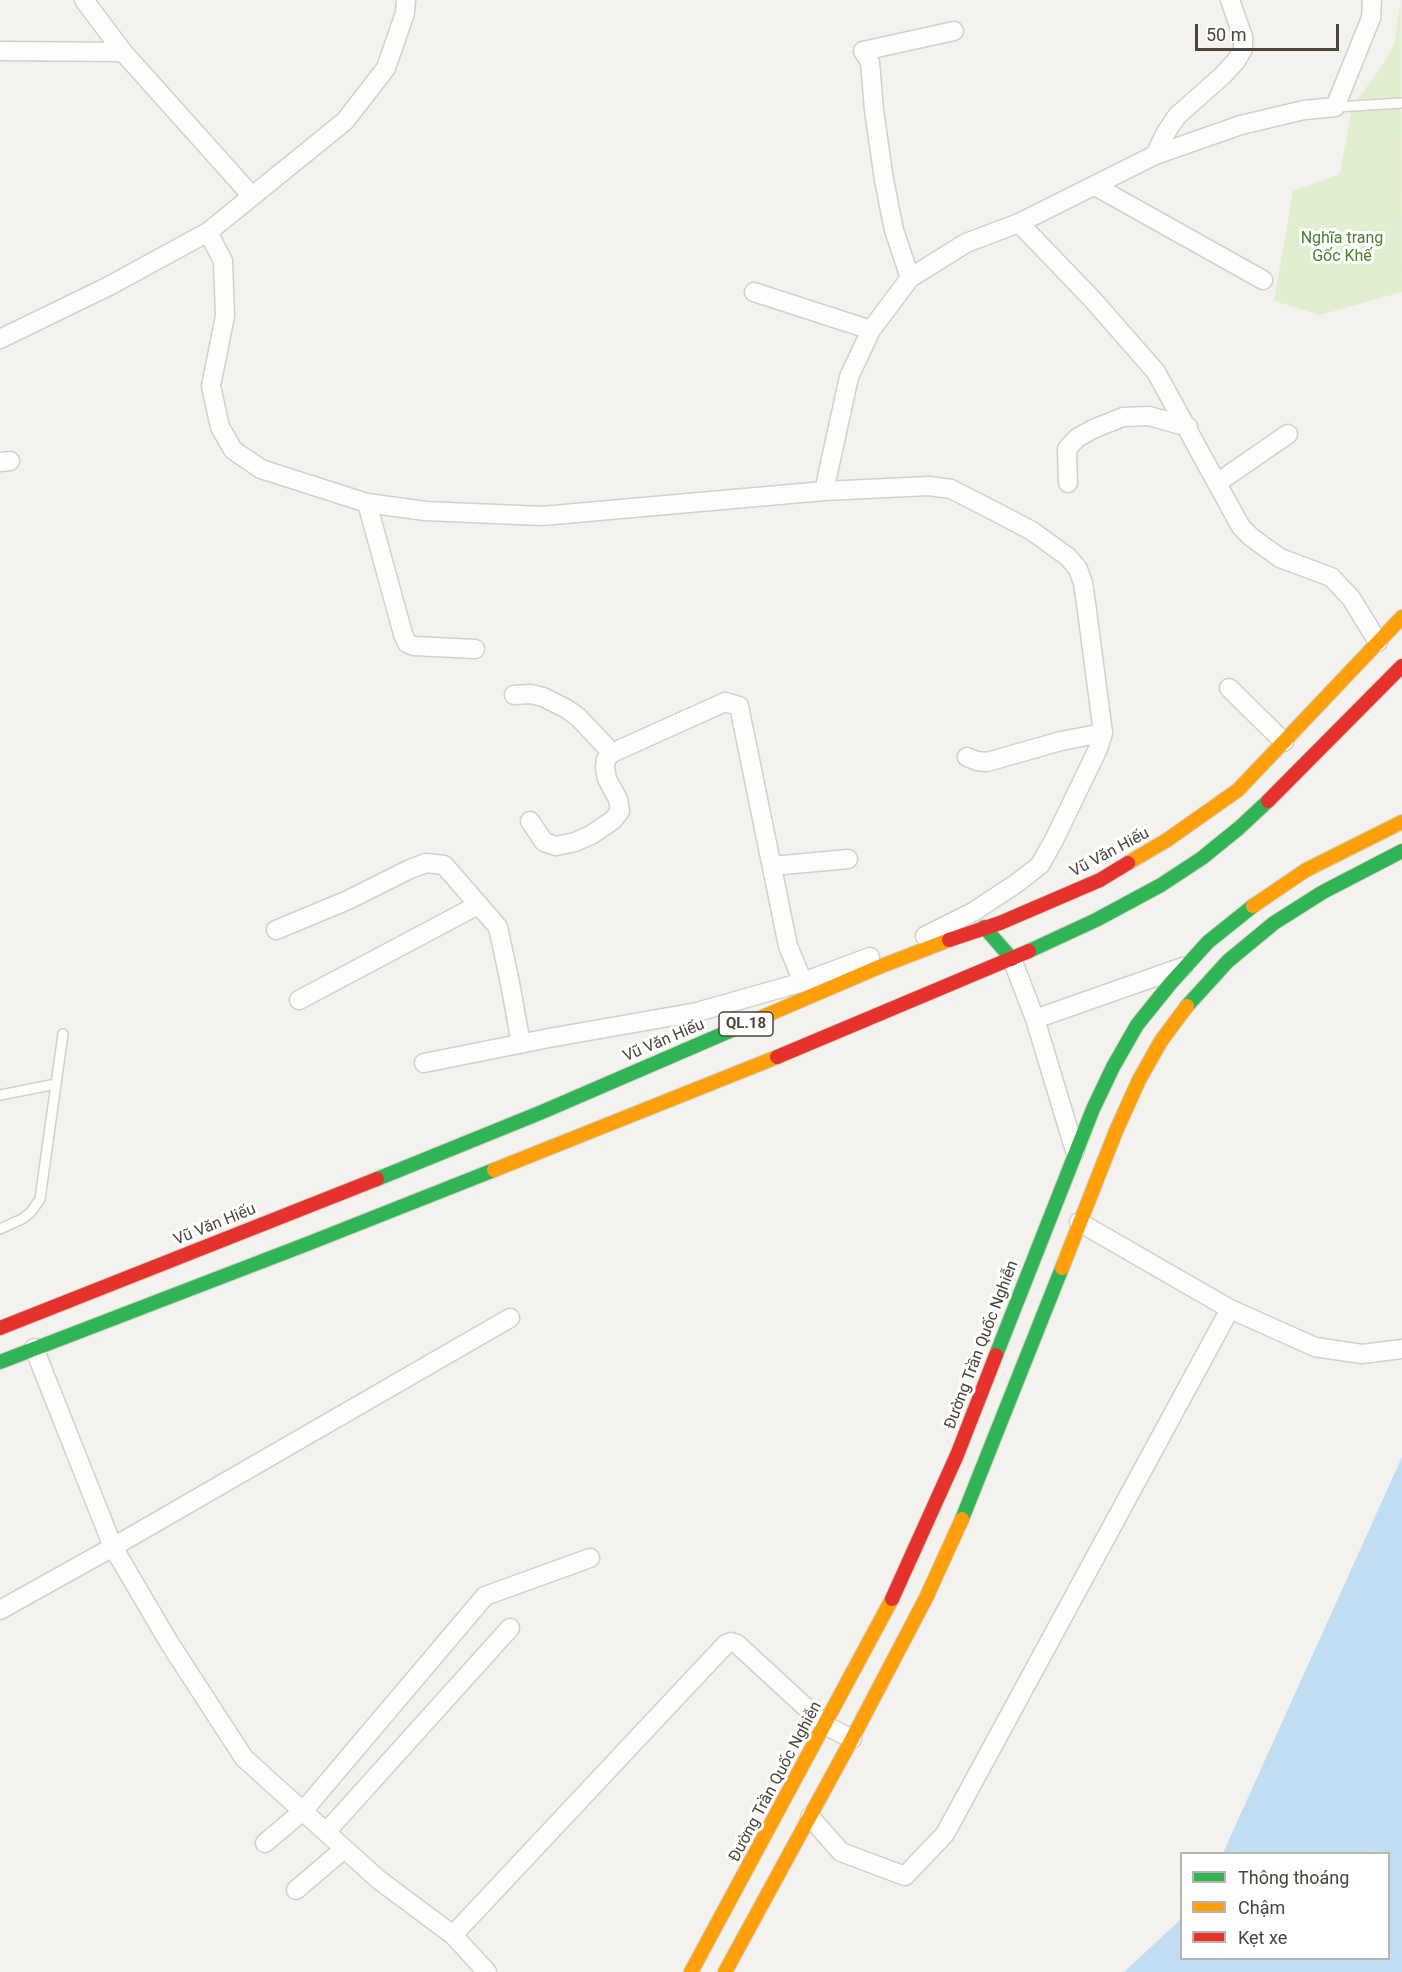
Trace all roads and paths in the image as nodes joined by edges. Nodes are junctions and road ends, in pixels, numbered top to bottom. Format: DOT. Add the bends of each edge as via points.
graph roads {
  1 [pos="84,0"];
  2 [pos="406,0"];
  3 [pos="1230,0"];
  4 [pos="1372,0"];
  5 [pos="954,31"];
  6 [pos="0,51"];
  7 [pos="123,52"];
  8 [pos="1402,103"];
  9 [pos="1335,107"];
  10 [pos="1155,155"];
  11 [pos="1095,186"];
  12 [pos="252,195"];
  13 [pos="1019,223"];
  14 [pos="207,231"];
  15 [pos="910,278"];
  16 [pos="1263,280"];
  17 [pos="754,292"];
  18 [pos="871,330"];
  19 [pos="0,339"];
  20 [pos="1188,427"];
  21 [pos="1288,434"];
  22 [pos="1068,483"];
  23 [pos="1217,483"];
  24 [pos="824,491"];
  25 [pos="368,503"];
  26 [pos="1402,617"];
  27 [pos="1378,642"];
  28 [pos="475,649"];
  29 [pos="1402,666"];
  30 [pos="1229,688"];
  31 [pos="514,695"];
  32 [pos="1103,733"];
  33 [pos="1284,742"];
  34 [pos="612,753"];
  35 [pos="967,757"];
  36 [pos="530,821"];
  37 [pos="1402,822"];
  38 [pos="1402,851"];
  39 [pos="848,859"];
  40 [pos="772,866"];
  41 [pos="478,905"];
  42 [pos="984,927"];
  43 [pos="276,930"];
  44 [pos="1012,959"];
  45 [pos="877,961"];
  46 [pos="1186,965"];
  47 [pos="803,982"];
  48 [pos="299,1000"];
  49 [pos="1035,1019"];
  50 [pos="63,1034"];
  51 [pos="521,1044"];
  52 [pos="424,1063"];
  53 [pos="56,1084"];
  54 [pos="0,1095"];
  55 [pos="1075,1151"];
  56 [pos="1079,1222"];
  57 [pos="0,1229"];
  58 [pos="1230,1309"];
  59 [pos="510,1318"];
  60 [pos="0,1328"];
  61 [pos="34,1348"];
  62 [pos="1402,1349"];
  63 [pos="0,1362"];
  64 [pos="113,1547"];
  65 [pos="590,1558"];
  66 [pos="0,1610"];
  67 [pos="510,1628"];
  68 [pos="825,1725"];
  69 [pos="852,1739"];
  70 [pos="304,1810"];
  71 [pos="807,1822"];
  72 [pos="327,1831"];
  73 [pos="265,1843"];
  74 [pos="344,1849"];
  75 [pos="296,1890"];
  76 [pos="453,1935"];
  77 [pos="487,1972"];
  78 [pos="691,1972"];
  79 [pos="725,1972"];
  1 -- 7 [label="street"];
  2 -- 12 [label="street" via="386,68 345,121"];
  3 -- 10 [label="street" via="1243,37 1243,49 1222,76 1178,116"];
  4 -- 9 [label="street" via="1371,18"];
  5 -- 15 [label="street" via="863,51 870,62 882,168 894,230"];
  6 -- 7 [label="street"];
  7 -- 12 [label="street"];
  8 -- 9 [label="lane"];
  9 -- 10 [label="street" via="1240,125"];
  10 -- 11 [label="street"];
  11 -- 13 [label="street"];
  11 -- 16 [label="street"];
  12 -- 14 [label="street"];
  13 -- 15 [label="street" via="966,243"];
  13 -- 20 [label="street" via="1156,372"];
  14 -- 19 [label="street" via="109,286"];
  14 -- 25 [label="street" via="223,261 225,316 211,386 220,427 233,450 261,469"];
  15 -- 18 [label="street"];
  17 -- 18 [label="street"];
  18 -- 24 [label="street" via="849,377"];
  20 -- 22 [label="street" via="1149,416 1123,417 1094,429 1067,449"];
  20 -- 23 [label="street"];
  21 -- 23 [label="street"];
  23 -- 27 [label="street" via="1234,517 1251,537 1280,558 1331,577 1351,597"];
  24 -- 25 [label="street" via="542,516 425,511"];
  24 -- 32 [label="street" via="908,486 951,489 1032,531 1068,557 1078,568 1083,583"];
  25 -- 28 [label="street" via="407,643"];
  26 -- 27 [label="main road, Vũ Văn Hiếu / QL.18"];
  27 -- 33 [label="main road, Vũ Văn Hiếu / QL.18"];
  29 -- 44 [label="main road, QL.18" via="1282,788 1202,858 1124,905"];
  30 -- 33 [label="street"];
  31 -- 34 [label="street" via="543,697 567,709"];
  32 -- 35 [label="street" via="987,762"];
  32 -- 45 [label="street" via="1094,759 1040,864 973,912"];
  33 -- 42 [label="main road, Vũ Văn Hiếu / QL.18" via="1238,790 1167,840 1100,880"];
  34 -- 36 [label="street" via="605,768 620,811 613,820 591,835 556,846 544,842"];
  34 -- 40 [label="street" via="725,702 739,706"];
  37 -- 46 [label="main road, Đường Trần Quốc Nghiễn" via="1306,870 1258,902"];
  38 -- 56 [label="main road" via="1274,923 1228,961 1191,1001 1161,1041 1139,1080"];
  39 -- 40 [label="street"];
  40 -- 47 [label="street" via="789,946"];
  41 -- 43 [label="street" via="444,865 426,863"];
  41 -- 48 [label="street"];
  41 -- 51 [label="street" via="498,927"];
  42 -- 44 [label="main road"];
  42 -- 45 [label="main road, Vũ Văn Hiếu / QL.18"];
  44 -- 49 [label="street"];
  44 -- 61 [label="main road, QL.18" via="796,1050"];
  45 -- 47 [label="street"];
  45 -- 60 [label="main road, Vũ Văn Hiếu / QL.18" via="522,1120"];
  46 -- 49 [label="street"];
  46 -- 55 [label="main road, Đường Trần Quốc Nghiễn" via="1137,1025"];
  47 -- 51 [label="street" via="697,1012"];
  49 -- 55 [label="street"];
  50 -- 53 [label="lane"];
  51 -- 52 [label="street"];
  53 -- 54 [label="lane"];
  53 -- 57 [label="lane" via="40,1199 22,1219"];
  55 -- 68 [label="main road, Đường Trần Quốc Nghiễn" via="934,1510 900,1585"];
  56 -- 58 [label="street"];
  56 -- 69 [label="main road" via="961,1521 926,1598"];
  58 -- 62 [label="street" via="1315,1347 1362,1354"];
  58 -- 71 [label="street" via="945,1834 905,1876 841,1852"];
  59 -- 64 [label="street"];
  61 -- 63 [label="main road, QL.18"];
  61 -- 64 [label="street"];
  64 -- 66 [label="street"];
  64 -- 70 [label="street" via="244,1758"];
  65 -- 70 [label="street" via="485,1596"];
  67 -- 72 [label="street"];
  68 -- 69 [label="street"];
  68 -- 76 [label="street" via="736,1644 726,1644"];
  68 -- 78 [label="main road, Đường Trần Quốc Nghiễn"];
  69 -- 71 [label="main road"];
  70 -- 72 [label="street"];
  70 -- 73 [label="street"];
  71 -- 79 [label="main road"];
  72 -- 74 [label="street"];
  74 -- 75 [label="street"];
  74 -- 76 [label="street"];
  76 -- 77 [label="street"];
}
